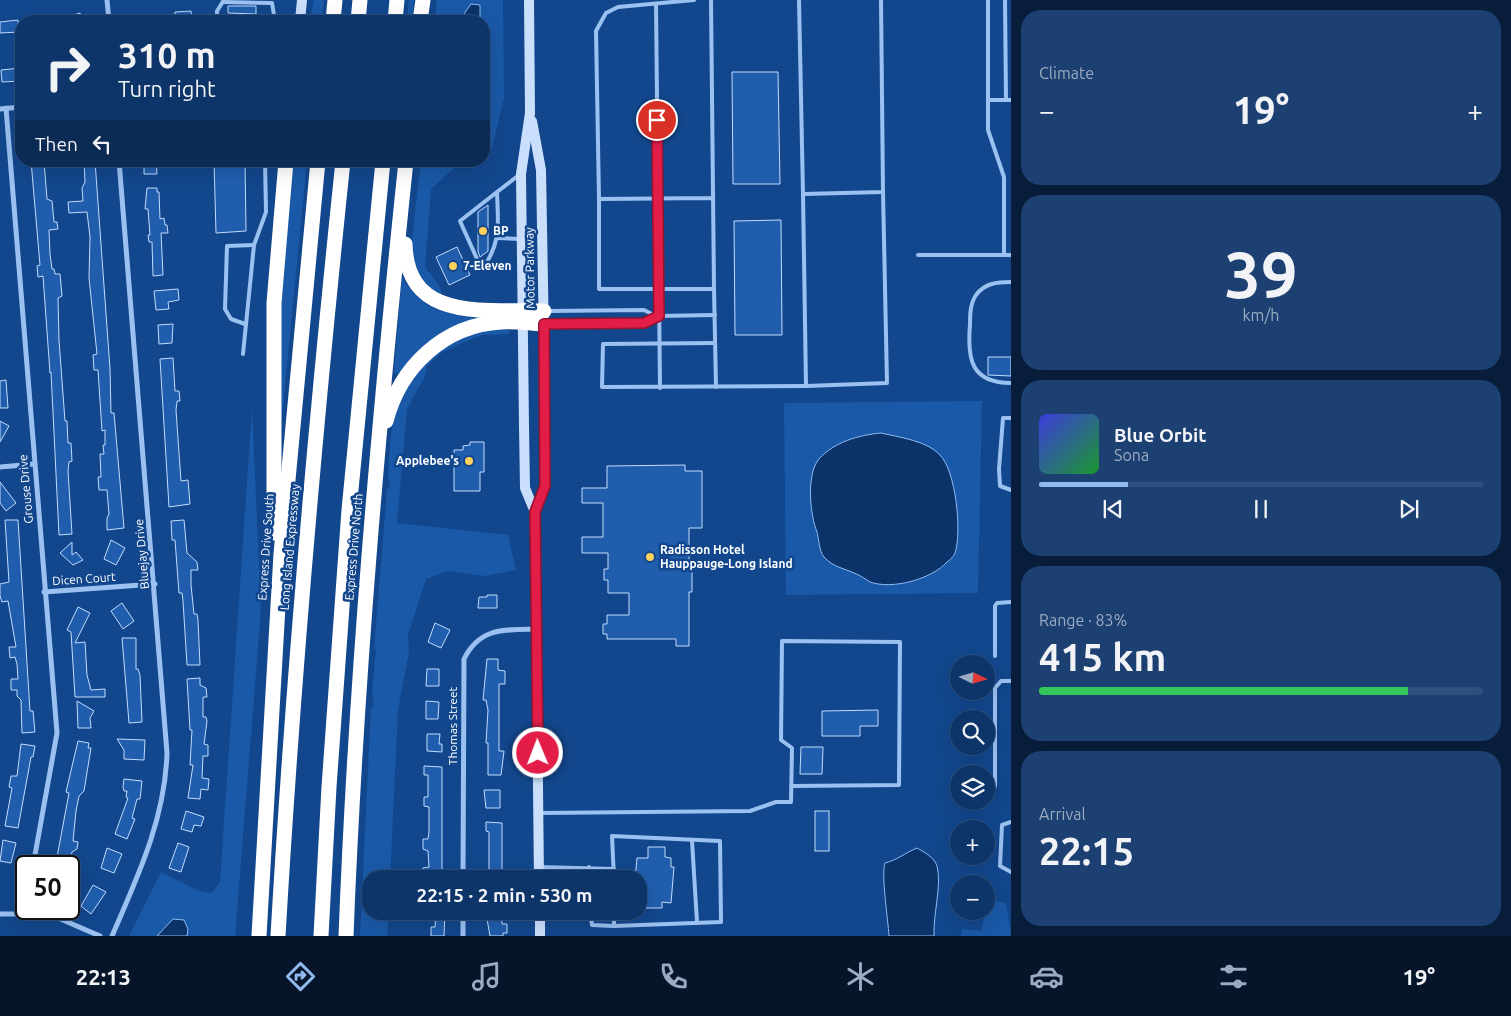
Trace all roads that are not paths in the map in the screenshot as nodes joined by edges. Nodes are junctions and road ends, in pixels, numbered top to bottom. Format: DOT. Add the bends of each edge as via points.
graph roads {
  1 [pos="107,0"];
  2 [pos="302,0"];
  3 [pos="335,0"];
  4 [pos="397,0"];
  5 [pos="423,0"];
  6 [pos="528,0"];
  7 [pos="694,0"];
  8 [pos="711,0"];
  9 [pos="799,0"];
  10 [pos="881,0"];
  11 [pos="988,0"];
  12 [pos="1005,0"];
  13 [pos="224,1"];
  14 [pos="360,1"];
  15 [pos="656,4"];
  16 [pos="108,15"];
  17 [pos="217,15"];
  18 [pos="274,15"];
  19 [pos="301,15"];
  20 [pos="334,15"];
  21 [pos="359,15"];
  22 [pos="396,15"];
  23 [pos="421,15"];
  24 [pos="988,100"];
  25 [pos="1008,100"];
  26 [pos="3,109"];
  27 [pos="530,113"];
  28 [pos="120,167"];
  29 [pos="264,167"];
  30 [pos="285,167"];
  31 [pos="317,167"];
  32 [pos="342,167"];
  33 [pos="382,167"];
  34 [pos="406,167"];
  35 [pos="521,174"];
  36 [pos="404,185"];
  37 [pos="497,192"];
  38 [pos="883,192"];
  39 [pos="803,194"];
  40 [pos="658,198"];
  41 [pos="713,198"];
  42 [pos="599,200"];
  43 [pos="498,238"];
  44 [pos="523,239"];
  45 [pos="254,245"];
  46 [pos="918,255"];
  47 [pos="1004,255"];
  48 [pos="1011,255"];
  49 [pos="1011,282"];
  50 [pos="659,288"];
  51 [pos="714,289"];
  52 [pos="715,315"];
  53 [pos="524,316"];
  54 [pos="658,316"];
  55 [pos="544,317"];
  56 [pos="245,324"];
  57 [pos="715,343"];
  58 [pos="660,344"];
  59 [pos="243,354"];
  60 [pos="1011,383"];
  61 [pos="806,386"];
  62 [pos="716,387"];
  63 [pos="660,388"];
  64 [pos="1011,418"];
  65 [pos="376,461"];
  66 [pos="34,464"];
  67 [pos="0,467"];
  68 [pos="1011,490"];
  69 [pos="535,512"];
  70 [pos="155,584"];
  71 [pos="44,592"];
  72 [pos="1011,602"];
  73 [pos="537,629"];
  74 [pos="275,630"];
  75 [pos="995,655"];
  76 [pos="1011,681"];
  77 [pos="995,765"];
  78 [pos="792,786"];
  79 [pos="538,813"];
  80 [pos="1011,822"];
  81 [pos="692,841"];
  82 [pos="35,855"];
  83 [pos="539,867"];
  84 [pos="589,868"];
  85 [pos="463,870"];
  86 [pos="614,870"];
  87 [pos="1011,872"];
  88 [pos="15,913"];
  89 [pos="0,914"];
  90 [pos="63,920"];
  91 [pos="463,920"];
  92 [pos="540,920"];
  93 [pos="591,920"];
  94 [pos="614,920"];
  95 [pos="697,922"];
  96 [pos="614,926"];
  97 [pos="100,936"];
  98 [pos="112,936"];
  99 [pos="258,936"];
  100 [pos="278,936"];
  101 [pos="321,936"];
  102 [pos="346,936"];
  103 [pos="463,936"];
  104 [pos="540,936"];
  1 -- 16 [label="street"];
  2 -- 19 [label="main road"];
  3 -- 20 [label="highway"];
  4 -- 22 [label="highway"];
  5 -- 23 [label="highway"];
  6 -- 27 [label="main road, Motor Parkway"];
  7 -- 15 [label="lane"];
  8 -- 41 [label="lane"];
  9 -- 39 [label="lane"];
  10 -- 38 [label="lane"];
  11 -- 24 [label="lane"];
  12 -- 25 [label="lane"];
  13 -- 17 [label="lane"];
  13 -- 18 [label="lane" via="272,3"];
  14 -- 21 [label="highway"];
  15 -- 40 [label="lane"];
  15 -- 42 [label="lane" via="618,7 606,12 596,31"];
  24 -- 25 [label="lane"];
  24 -- 47 [label="lane" via="988,130 1004,177"];
  26 -- 66 [label="street, Grouse Drive"];
  27 -- 35 [label="main road, Motor Parkway"];
  27 -- 55 [label="main road, Motor Parkway" via="541,170"];
  28 -- 70 [label="street, Bluejay Drive"];
  29 -- 45 [label="lane" via="266,212"];
  30 -- 74 [label="highway" via="273,337"];
  31 -- 74 [label="highway, Express Drive South"];
  32 -- 100 [label="highway, Long Island Expressway" via="298,629"];
  33 -- 101 [label="highway" via="349,510"];
  34 -- 36 [label="highway, Express Drive North"];
  35 -- 37 [label="lane"];
  35 -- 44 [label="main road, Motor Parkway"];
  36 -- 53 [label="highway" via="405,259 416,285 433,300 445,305"];
  36 -- 65 [label="highway, Express Drive North"];
  37 -- 43 [label="lane"];
  37 -- 43 [label="lane" via="460,221 482,270 491,258"];
  38 -- 39 [label="lane"];
  38 -- 61 [label="lane" via="887,383"];
  39 -- 61 [label="lane"];
  40 -- 41 [label="lane"];
  40 -- 42 [label="lane"];
  40 -- 50 [label="lane"];
  41 -- 51 [label="lane"];
  42 -- 50 [label="lane" via="599,289"];
  43 -- 44 [label="lane"];
  44 -- 53 [label="main road, Motor Parkway"];
  45 -- 56 [label="lane"];
  45 -- 56 [label="lane" via="227,246 225,309 230,319"];
  46 -- 47 [label="lane"];
  47 -- 48 [label="lane"];
  49 -- 60 [label="lane" via="991,283 976,295 972,305 969,345 977,372 989,381"];
  50 -- 51 [label="lane"];
  50 -- 54 [label="lane"];
  51 -- 52 [label="lane"];
  52 -- 54 [label="lane"];
  52 -- 57 [label="lane"];
  53 -- 55 [label="highway"];
  53 -- 65 [label="highway" via="464,329 428,351 398,390"];
  53 -- 69 [label="main road, Motor Parkway" via="525,488"];
  54 -- 55 [label="lane" via="644,310"];
  54 -- 55 [label="lane" via="644,323"];
  54 -- 58 [label="lane"];
  55 -- 69 [label="main road, Motor Parkway" via="545,486"];
  56 -- 59 [label="lane"];
  57 -- 58 [label="lane"];
  57 -- 62 [label="lane"];
  58 -- 63 [label="lane"];
  58 -- 63 [label="lane" via="603,344 602,388"];
  61 -- 62 [label="lane"];
  62 -- 63 [label="lane"];
  64 -- 68 [label="lane" via="1002,418 998,469 1000,486"];
  65 -- 102 [label="highway, Express Drive North" via="358,696"];
  66 -- 67 [label="street"];
  66 -- 71 [label="street, Grouse Drive"];
  69 -- 73 [label="main road, Motor Parkway"];
  70 -- 71 [label="street, Dicen Court"];
  70 -- 98 [label="street, Bluejay Drive" via="166,731 166,776 155,833"];
  71 -- 82 [label="street, Grouse Drive" via="57,733"];
  72 -- 75 [label="lane" via="995,606"];
  73 -- 79 [label="main road, Motor Parkway"];
  73 -- 85 [label="street, Thomas Street" via="490,633 476,639 464,659"];
  74 -- 99 [label="highway, Express Drive South"];
  76 -- 77 [label="lane" via="1001,681 995,688"];
  78 -- 78 [label="lane" via="900,785 900,642 782,641 781,740 792,748"];
  78 -- 79 [label="lane" via="791,802 776,802 750,811"];
  79 -- 83 [label="main road, Motor Parkway"];
  80 -- 87 [label="lane" via="1002,825 1000,866"];
  81 -- 86 [label="lane" via="612,836"];
  81 -- 95 [label="lane"];
  81 -- 95 [label="lane" via="720,841 720,922"];
  83 -- 84 [label="lane"];
  84 -- 86 [label="lane"];
  88 -- 89 [label="street"];
  90 -- 97 [label="street"];
  91 -- 103 [label="street"];
  92 -- 104 [label="main road"];
  93 -- 96 [label="lane" via="592,925"];
  94 -- 96 [label="lane"];
  95 -- 96 [label="lane"];
}
